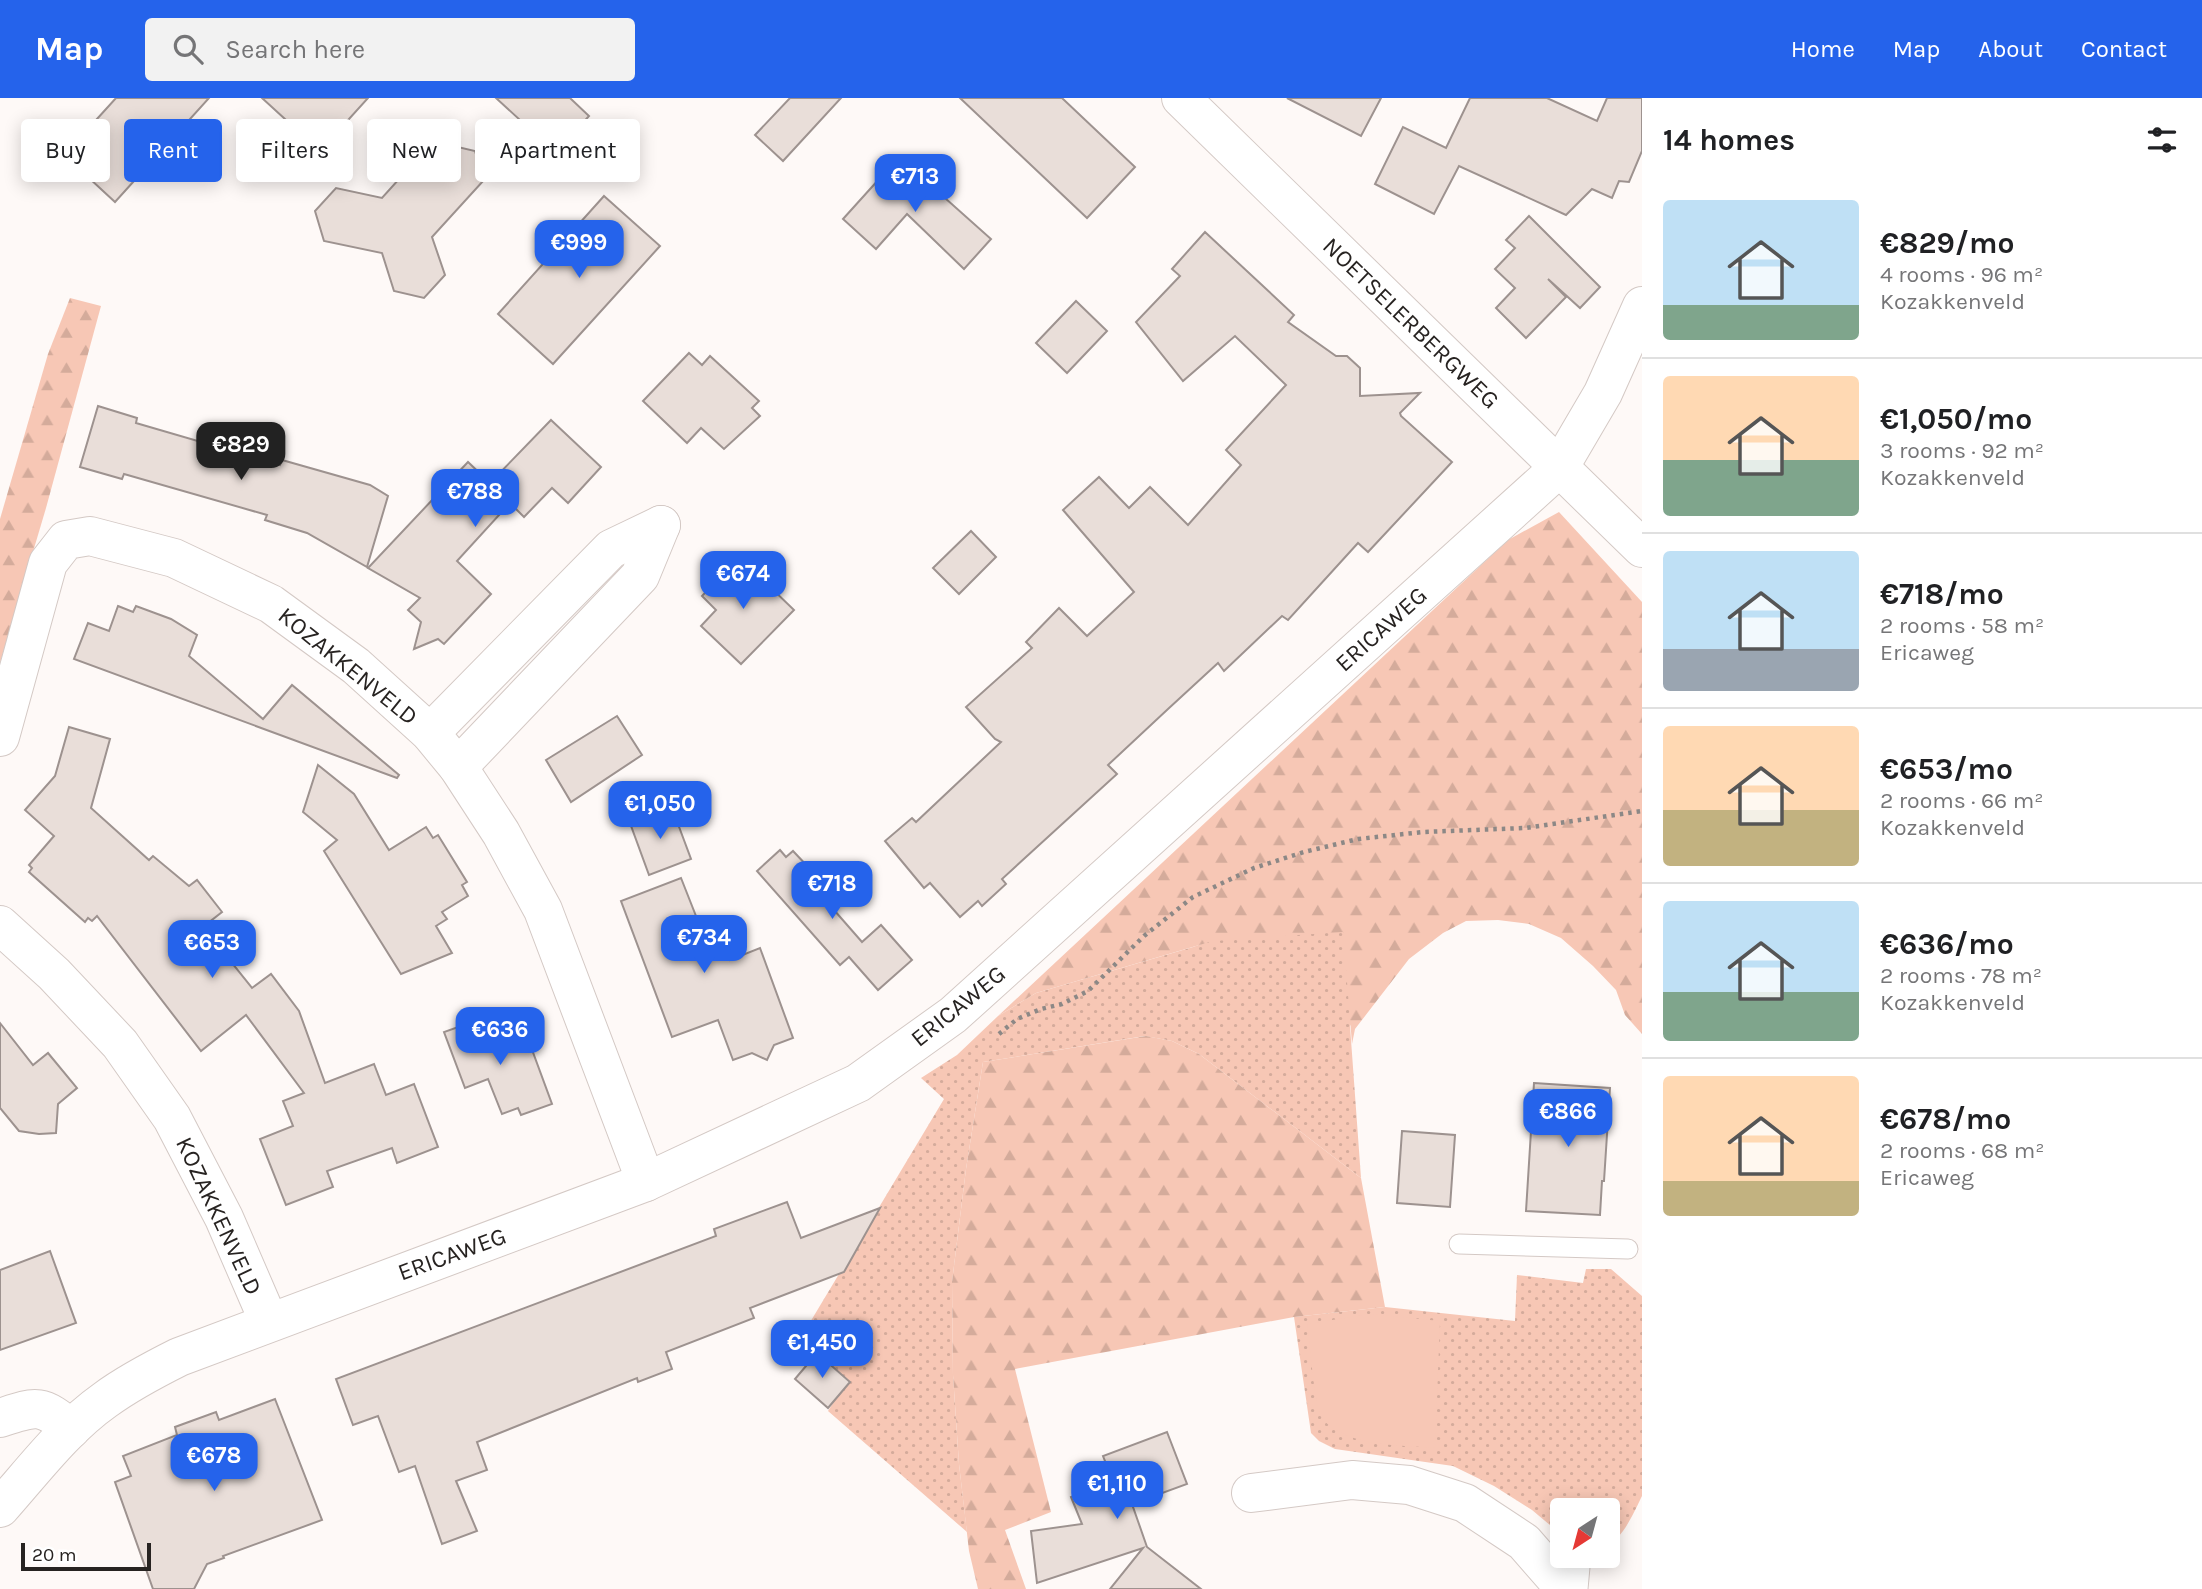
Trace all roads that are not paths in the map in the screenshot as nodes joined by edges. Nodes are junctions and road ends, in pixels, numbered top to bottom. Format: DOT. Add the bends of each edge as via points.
graph roads {
  1 [pos="1181,98"];
  2 [pos="1642,306"];
  3 [pos="1559,468"];
  4 [pos="1642,548"];
  5 [pos="430,733"];
  6 [pos="0,737"];
  7 [pos="458,767"];
  8 [pos="0,925"];
  9 [pos="646,1182"];
  10 [pos="1460,1244"];
  11 [pos="1628,1249"];
  12 [pos="268,1322"];
  13 [pos="0,1418"];
  14 [pos="71,1429"];
  15 [pos="1251,1493"];
  16 [pos="0,1508"];
  17 [pos="1580,1568"];
  18 [pos="1565,1589"];
  19 [pos="1578,1589"];
  1 -- 3 [label="street, NOETSELERBERGWEG"];
  2 -- 3 [label="street, ERICAWEG" via="1603,393"];
  3 -- 4 [label="street, NOETSELERBERGWEG"];
  3 -- 9 [label="street, ERICAWEG" via="953,1015 858,1083"];
  5 -- 6 [label="street, KOZAKKENVELD" via="356,666 271,604 174,558 89,536 66,540 48,563"];
  5 -- 7 [label="street, KOZAKKENVELD"];
  5 -- 7 [label="street, KOZAKKENVELD" via="611,549 661,525 639,576"];
  7 -- 9 [label="street, KOZAKKENVELD" via="543,910"];
  8 -- 12 [label="street, KOZAKKENVELD" via="120,1044 173,1118 224,1218"];
  9 -- 12 [label="street, ERICAWEG"];
  10 -- 11 [label="lane"];
  12 -- 14 [label="street, ERICAWEG" via="150,1372 103,1401"];
  13 -- 14 [label="street" via="44,1409"];
  14 -- 16 [label="street, ERICAWEG"];
  15 -- 18 [label="street" via="1352,1480 1409,1485 1465,1503 1524,1542"];
  17 -- 19 [label="lane"];
}
